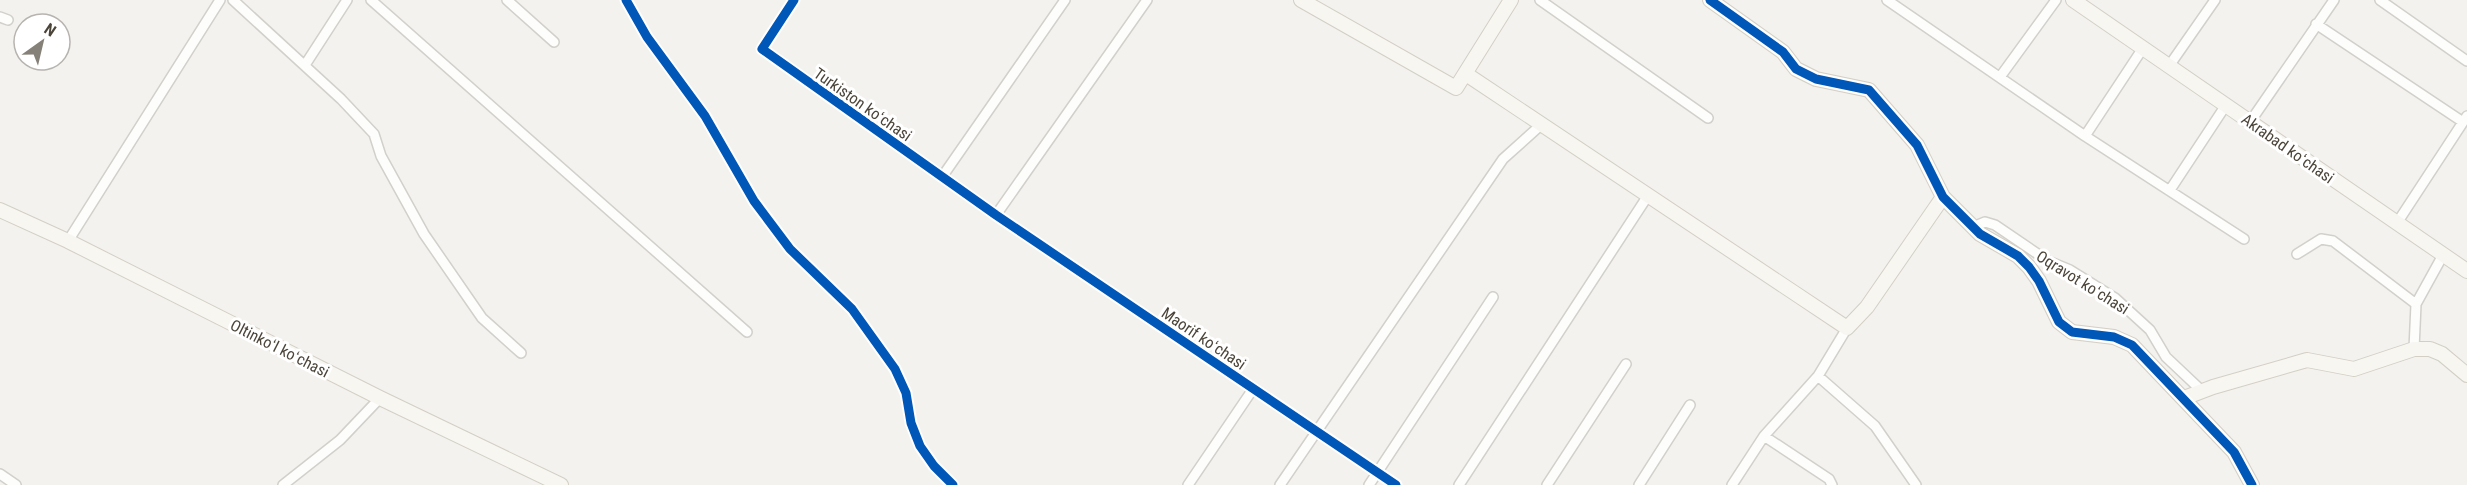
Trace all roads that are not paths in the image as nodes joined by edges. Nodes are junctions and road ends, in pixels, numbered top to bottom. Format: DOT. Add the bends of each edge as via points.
graph roads {
  1 [pos="220,0"];
  2 [pos="233,0"];
  3 [pos="347,0"];
  4 [pos="371,0"];
  5 [pos="507,0"];
  6 [pos="626,0"];
  7 [pos="794,0"];
  8 [pos="1065,0"];
  9 [pos="1147,0"];
  10 [pos="1301,0"];
  11 [pos="1511,0"];
  12 [pos="1539,0"];
  13 [pos="1710,0"];
  14 [pos="1887,0"];
  15 [pos="2056,0"];
  16 [pos="2073,0"];
  17 [pos="2215,0"];
  18 [pos="2334,0"];
  19 [pos="2380,0"];
  20 [pos="2316,24"];
  21 [pos="554,42"];
  22 [pos="2143,48"];
  23 [pos="2467,61"];
  24 [pos="304,65"];
  25 [pos="2169,66"];
  26 [pos="1466,74"];
  27 [pos="2000,77"];
  28 [pos="2226,105"];
  29 [pos="1708,118"];
  30 [pos="2465,119"];
  31 [pos="2250,122"];
  32 [pos="1542,124"];
  33 [pos="2085,135"];
  34 [pos="942,177"];
  35 [pos="2170,190"];
  36 [pos="1649,194"];
  37 [pos="1943,197"];
  38 [pos="0,210"];
  39 [pos="996,215"];
  40 [pos="2397,223"];
  41 [pos="1973,227"];
  42 [pos="2244,239"];
  43 [pos="68,241"];
  44 [pos="2297,254"];
  45 [pos="2443,255"];
  46 [pos="2467,271"];
  47 [pos="1493,297"];
  48 [pos="2416,304"];
  49 [pos="1847,328"];
  50 [pos="747,332"];
  51 [pos="2414,349"];
  52 [pos="521,352"];
  53 [pos="1626,364"];
  54 [pos="2467,375"];
  55 [pos="1818,376"];
  56 [pos="1253,389"];
  57 [pos="2202,391"];
  58 [pos="2184,398"];
  59 [pos="380,399"];
  60 [pos="1690,405"];
  61 [pos="1316,431"];
  62 [pos="1764,436"];
  63 [pos="1378,472"];
  64 [pos="0,474"];
  65 [pos="16,485"];
  66 [pos="283,485"];
  67 [pos="561,485"];
  68 [pos="953,485"];
  69 [pos="1188,485"];
  70 [pos="1280,485"];
  71 [pos="1369,485"];
  72 [pos="1396,485"];
  73 [pos="1459,485"];
  74 [pos="1547,485"];
  75 [pos="1639,485"];
  76 [pos="1732,485"];
  77 [pos="1832,485"];
  78 [pos="1916,485"];
  79 [pos="2252,485"];
  1 -- 43 [label="street"];
  2 -- 24 [label="street"];
  3 -- 24 [label="street"];
  4 -- 50 [label="street"];
  5 -- 21 [label="street"];
  6 -- 68 [label="street" via="647,37 705,116 754,201 790,249 852,309 895,369 906,393 920,446"];
  7 -- 34 [label="street, Turkiston koʻchasi" via="762,49"];
  8 -- 34 [label="street"];
  9 -- 39 [label="street"];
  10 -- 26 [label="street" via="1456,88"];
  11 -- 26 [label="street"];
  12 -- 29 [label="street"];
  13 -- 37 [label="street" via="1783,52 1796,69 1816,79 1869,90 1917,145"];
  14 -- 27 [label="street"];
  15 -- 27 [label="street"];
  16 -- 22 [label="street, Akrabad koʻchasi"];
  17 -- 25 [label="street"];
  18 -- 20 [label="street"];
  19 -- 23 [label="street"];
  20 -- 30 [label="street"];
  20 -- 31 [label="street"];
  22 -- 25 [label="street, Akrabad koʻchasi"];
  22 -- 33 [label="street"];
  24 -- 52 [label="street" via="374,134 381,156 424,234 482,318"];
  25 -- 28 [label="street, Akrabad koʻchasi"];
  26 -- 32 [label="street"];
  27 -- 33 [label="street"];
  28 -- 31 [label="street, Akrabad koʻchasi"];
  28 -- 35 [label="street"];
  30 -- 40 [label="street"];
  31 -- 40 [label="street, Akrabad koʻchasi"];
  32 -- 36 [label="street"];
  32 -- 61 [label="street" via="1503,159"];
  33 -- 35 [label="street"];
  34 -- 39 [label="street, Turkiston koʻchasi"];
  35 -- 42 [label="street"];
  36 -- 49 [label="street"];
  36 -- 73 [label="street"];
  37 -- 41 [label="street"];
  37 -- 49 [label="street" via="1867,307"];
  38 -- 43 [label="street, Oltinkoʻl koʻchasi"];
  39 -- 56 [label="street, Maorif koʻchasi"];
  40 -- 45 [label="street, Akrabad koʻchasi"];
  41 -- 57 [label="street, Oqravot koʻchasi" via="1985,222 1995,225 2048,261 2115,298 2150,330 2166,357"];
  41 -- 58 [label="street" via="2029,267 2064,327 2132,345"];
  43 -- 59 [label="street, Oltinkoʻl koʻchasi"];
  44 -- 48 [label="street" via="2321,240 2332,241"];
  45 -- 46 [label="street, Akrabad koʻchasi"];
  45 -- 48 [label="street"];
  47 -- 63 [label="street"];
  48 -- 51 [label="street"];
  49 -- 55 [label="street"];
  51 -- 54 [label="street" via="2442,354"];
  51 -- 57 [label="street" via="2354,369 2307,360"];
  53 -- 74 [label="street"];
  55 -- 62 [label="street"];
  55 -- 78 [label="street" via="1875,426"];
  56 -- 61 [label="street, Maorif koʻchasi"];
  56 -- 69 [label="street, Maorif koʻchasi"];
  57 -- 58 [label="street"];
  58 -- 79 [label="street" via="2234,452"];
  59 -- 66 [label="street" via="323,456"];
  59 -- 67 [label="street, Oltinkoʻl koʻchasi"];
  60 -- 75 [label="street"];
  61 -- 63 [label="street, Maorif koʻchasi"];
  61 -- 70 [label="street"];
  62 -- 76 [label="street"];
  62 -- 77 [label="street" via="1829,479"];
  63 -- 71 [label="street"];
  63 -- 72 [label="street, Maorif koʻchasi"];
  64 -- 65 [label="street"];
}
